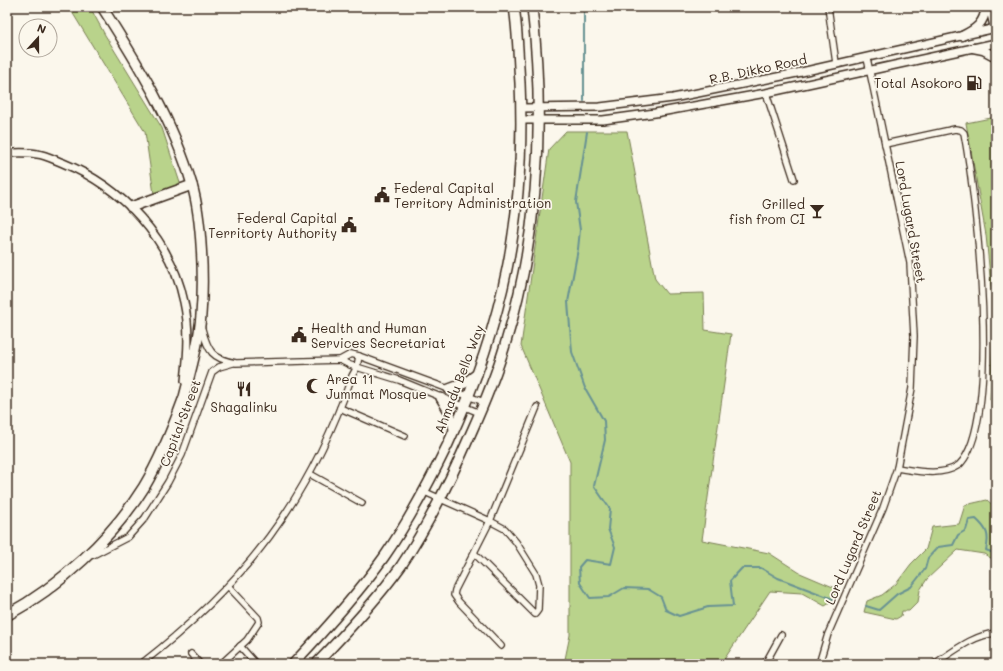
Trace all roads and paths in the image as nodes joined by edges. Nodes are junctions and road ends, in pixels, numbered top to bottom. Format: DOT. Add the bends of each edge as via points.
graph roads {
  1 [pos="102,7"];
  2 [pos="514,7"];
  3 [pos="532,7"];
  4 [pos="828,7"];
  5 [pos="986,7"];
  6 [pos="990,7"];
  7 [pos="996,30"];
  8 [pos="962,36"];
  9 [pos="996,43"];
  10 [pos="973,48"];
  11 [pos="996,57"];
  12 [pos="867,58"];
  13 [pos="836,63"];
  14 [pos="870,70"];
  15 [pos="766,93"];
  16 [pos="521,108"];
  17 [pos="538,108"];
  18 [pos="521,120"];
  19 [pos="539,120"];
  20 [pos="885,144"];
  21 [pos="7,153"];
  22 [pos="794,179"];
  23 [pos="192,185"];
  24 [pos="131,207"];
  25 [pos="200,323"];
  26 [pos="351,354"];
  27 [pos="359,356"];
  28 [pos="340,360"];
  29 [pos="236,363"];
  30 [pos="350,365"];
  31 [pos="357,367"];
  32 [pos="478,374"];
  33 [pos="352,376"];
  34 [pos="449,388"];
  35 [pos="469,396"];
  36 [pos="441,398"];
  37 [pos="183,401"];
  38 [pos="484,402"];
  39 [pos="464,407"];
  40 [pos="340,408"];
  41 [pos="537,408"];
  42 [pos="480,413"];
  43 [pos="454,429"];
  44 [pos="405,436"];
  45 [pos="897,468"];
  46 [pos="310,474"];
  47 [pos="425,492"];
  48 [pos="441,500"];
  49 [pos="362,503"];
  50 [pos="490,521"];
  51 [pos="475,554"];
  52 [pos="80,562"];
  53 [pos="229,587"];
  54 [pos="7,615"];
  55 [pos="996,633"];
  56 [pos="781,635"];
  57 [pos="240,646"];
  58 [pos="501,646"];
  59 [pos="191,654"];
  60 [pos="141,664"];
  61 [pos="200,664"];
  62 [pos="221,664"];
  63 [pos="256,664"];
  64 [pos="293,664"];
  65 [pos="316,664"];
  66 [pos="765,664"];
  67 [pos="819,664"];
  68 [pos="934,664"];
  1 -- 23 [label="main road" via="147,81 175,136"];
  2 -- 16 [label="main road, Ahmadu Bello Way"];
  3 -- 17 [label="main road"];
  4 -- 13 [label="street"];
  5 -- 8 [label="main road" via="980,25"];
  6 -- 7 [label="main road"];
  7 -- 8 [label="street, R.B. Dikko Road"];
  8 -- 12 [label="street, R.B. Dikko Road"];
  9 -- 10 [label="street, R.B. Dikko Road"];
  10 -- 11 [label="main road"];
  10 -- 14 [label="street, R.B. Dikko Road"];
  12 -- 13 [label="street, R.B. Dikko Road"];
  12 -- 14 [label="street, Lord Lugard Street"];
  13 -- 17 [label="street, R.B. Dikko Road" via="723,89 659,100 600,107"];
  14 -- 15 [label="street, R.B. Dikko Road"];
  14 -- 20 [label="street, Lord Lugard Street"];
  15 -- 19 [label="street, R.B. Dikko Road" via="655,114 602,120"];
  15 -- 22 [label="street"];
  16 -- 17 [label="street, R.B. Dikko Road"];
  16 -- 18 [label="main road, Ahmadu Bello Way"];
  17 -- 19 [label="main road"];
  18 -- 19 [label="street, R.B. Dikko Road"];
  18 -- 32 [label="main road, Ahmadu Bello Way" via="521,160 515,227 497,313"];
  19 -- 38 [label="main road" via="535,203 524,272 505,347"];
  20 -- 45 [label="street, Lord Lugard Street" via="909,256 913,301 912,388"];
  20 -- 45 [label="street" via="955,129 964,133 985,269 988,328 989,358 984,416 979,438 971,451 965,460 948,470 936,472"];
  21 -- 24 [label="street" via="38,154 79,170 115,192"];
  23 -- 24 [label="main road"];
  23 -- 25 [label="main road" via="197,204 201,252"];
  24 -- 37 [label="street" via="146,223 171,261 184,302 189,337"];
  25 -- 29 [label="street, Capital Street" via="210,352 221,360"];
  25 -- 37 [label="main road"];
  26 -- 27 [label="street"];
  26 -- 28 [label="street"];
  26 -- 30 [label="street"];
  27 -- 31 [label="street"];
  27 -- 34 [label="street"];
  28 -- 29 [label="street, Capital Street"];
  28 -- 30 [label="street, Capital Street"];
  29 -- 52 [label="street, Capital Street" via="219,367 212,372 182,454 145,518 128,537"];
  30 -- 31 [label="street, Capital Street"];
  30 -- 33 [label="street"];
  31 -- 33 [label="street"];
  31 -- 36 [label="street, Capital Street" via="399,380"];
  32 -- 34 [label="main road" via="465,383"];
  32 -- 35 [label="main road, Ahmadu Bello Way"];
  33 -- 40 [label="street"];
  34 -- 35 [label="street"];
  35 -- 38 [label="street"];
  35 -- 39 [label="main road, Ahmadu Bello Way"];
  36 -- 39 [label="street, Capital Street"];
  36 -- 43 [label="main road" via="450,412"];
  37 -- 52 [label="highway" via="162,452 143,488 118,522"];
  38 -- 42 [label="main road"];
  39 -- 42 [label="street, Capital Street"];
  39 -- 43 [label="main road, Ahmadu Bello Way"];
  40 -- 44 [label="street"];
  40 -- 46 [label="street"];
  41 -- 50 [label="street"];
  42 -- 48 [label="main road"];
  43 -- 47 [label="main road, Ahmadu Bello Way"];
  45 -- 67 [label="street, Lord Lugard Street" via="883,508 828,634"];
  46 -- 49 [label="street"];
  46 -- 53 [label="street" via="274,533"];
  47 -- 48 [label="street"];
  47 -- 64 [label="main road, Ahmadu Bello Way" via="364,584"];
  48 -- 50 [label="street"];
  48 -- 65 [label="main road" via="400,566 347,632"];
  50 -- 51 [label="street"];
  50 -- 51 [label="street" via="505,530 516,542 536,574 539,585 538,610 535,614"];
  51 -- 58 [label="street" via="457,583 454,595"];
  52 -- 54 [label="highway" via="29,603"];
  53 -- 57 [label="street" via="259,620 247,640"];
  53 -- 60 [label="street"];
  55 -- 68 [label="street" via="975,639"];
  56 -- 66 [label="street"];
  57 -- 62 [label="street"];
  57 -- 63 [label="street"];
  59 -- 61 [label="street"];
}
